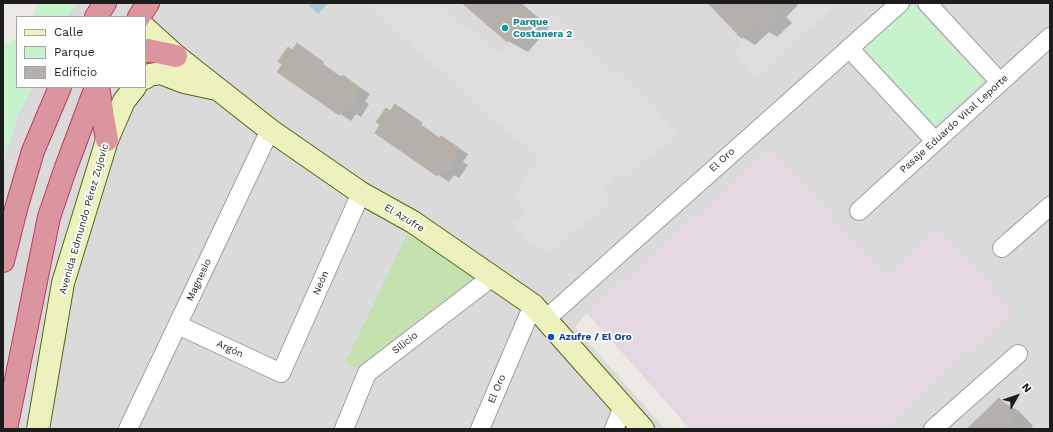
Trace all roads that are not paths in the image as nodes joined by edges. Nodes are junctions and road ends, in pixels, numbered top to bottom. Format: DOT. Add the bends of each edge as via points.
graph roads {
  1 [pos="105,3"];
  2 [pos="130,3"];
  3 [pos="148,3"];
  4 [pos="900,3"];
  5 [pos="927,3"];
  6 [pos="97,16"];
  7 [pos="136,16"];
  8 [pos="140,16"];
  9 [pos="146,29"];
  10 [pos="1050,37"];
  11 [pos="849,48"];
  12 [pos="146,51"];
  13 [pos="176,56"];
  14 [pos="146,77"];
  15 [pos="1000,82"];
  16 [pos="60,88"];
  17 [pos="97,88"];
  18 [pos="97,88"];
  19 [pos="134,88"];
  20 [pos="217,89"];
  21 [pos="270,130"];
  22 [pos="107,140"];
  23 [pos="935,141"];
  24 [pos="361,193"];
  25 [pos="1050,206"];
  26 [pos="859,211"];
  27 [pos="1002,248"];
  28 [pos="3,261"];
  29 [pos="492,276"];
  30 [pos="540,312"];
  31 [pos="178,325"];
  32 [pos="1018,354"];
  33 [pos="281,373"];
  34 [pos="623,406"];
  35 [pos="42,428"];
  36 [pos="6,429"];
  37 [pos="128,429"];
  38 [pos="344,429"];
  39 [pos="480,429"];
  40 [pos="614,429"];
  41 [pos="643,429"];
  42 [pos="933,429"];
  1 -- 6 [label="highway"];
  2 -- 7 [label="highway"];
  3 -- 8 [label="highway"];
  4 -- 11 [label="street, El Oro"];
  5 -- 15 [label="street"];
  9 -- 13 [label="street, El Azufre"];
  10 -- 15 [label="street, Pasaje Eduardo Vital Leporte"];
  11 -- 23 [label="street"];
  11 -- 30 [label="street, El Oro"];
  12 -- 13 [label="highway"];
  13 -- 20 [label="street, El Azufre"];
  14 -- 20 [label="street" via="161,73 184,82"];
  15 -- 23 [label="street, Pasaje Eduardo Vital Leporte"];
  16 -- 28 [label="highway" via="33,151"];
  17 -- 22 [label="highway"];
  18 -- 36 [label="highway" via="48,217"];
  19 -- 22 [label="street, Avenida Edmundo Pérez Zujovic" via="124,101"];
  20 -- 21 [label="street, El Azufre"];
  21 -- 24 [label="street, El Azufre"];
  21 -- 31 [label="street, Magnesio"];
  22 -- 35 [label="street, Avenida Edmundo Pérez Zujovic" via="64,283"];
  23 -- 26 [label="street, Pasaje Eduardo Vital Leporte"];
  24 -- 29 [label="street, El Azufre" via="413,222"];
  24 -- 33 [label="street, Neón"];
  25 -- 27 [label="street"];
  29 -- 30 [label="street, El Azufre"];
  29 -- 38 [label="street, Silicio" via="367,373"];
  30 -- 34 [label="street, El Azufre"];
  30 -- 39 [label="street, El Oro"];
  31 -- 33 [label="street, Argón"];
  31 -- 37 [label="street, Magnesio"];
  32 -- 42 [label="street"];
  34 -- 40 [label="street"];
  34 -- 41 [label="street, El Azufre"];
}
